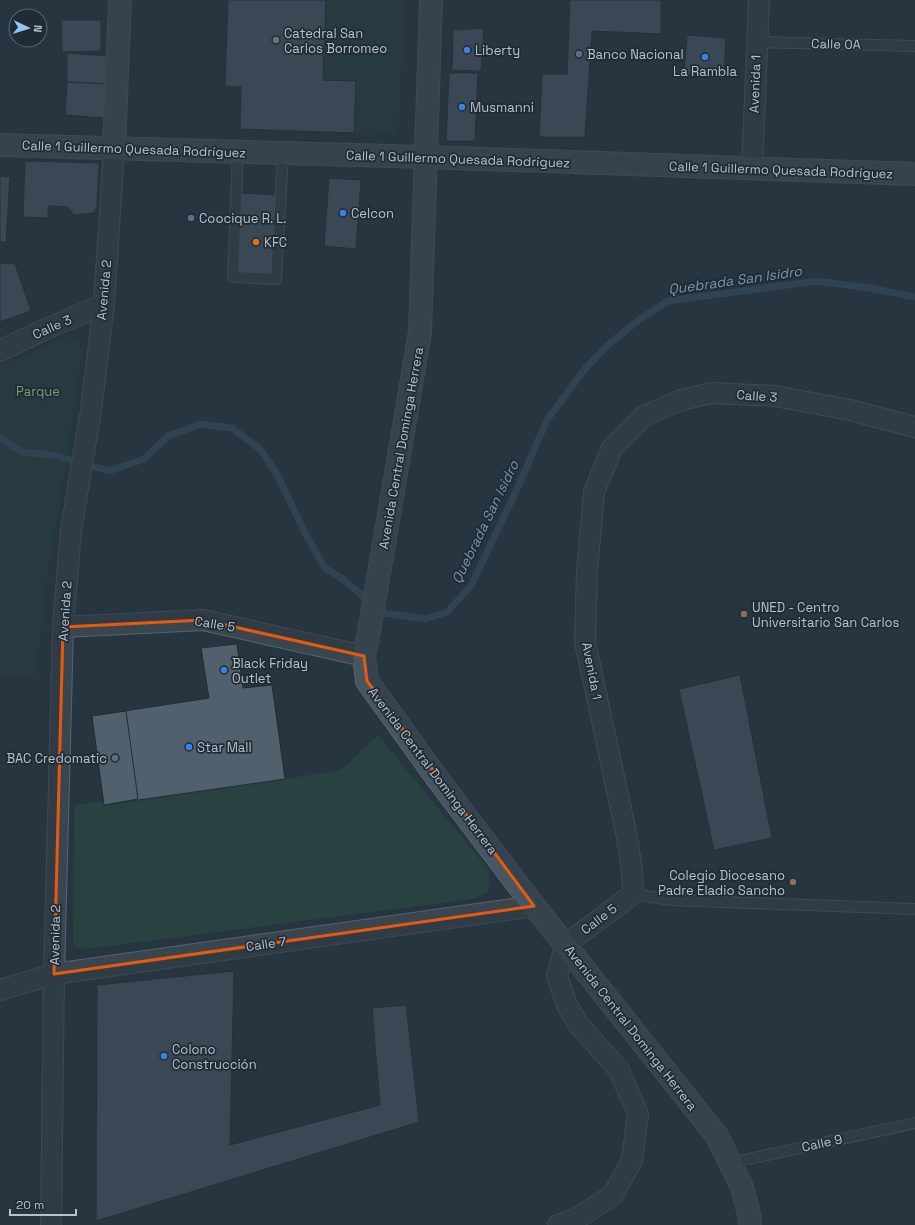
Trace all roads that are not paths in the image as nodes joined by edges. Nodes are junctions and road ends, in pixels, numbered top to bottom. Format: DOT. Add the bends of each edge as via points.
graph roads {
  1 [pos="120,0"];
  2 [pos="431,0"];
  3 [pos="759,0"];
  4 [pos="757,42"];
  5 [pos="915,46"];
  6 [pos="0,145"];
  7 [pos="114,149"];
  8 [pos="238,152"];
  9 [pos="283,154"];
  10 [pos="426,157"];
  11 [pos="752,169"];
  12 [pos="915,174"];
  13 [pos="104,304"];
  14 [pos="0,351"];
  15 [pos="915,427"];
  16 [pos="612,448"];
  17 [pos="62,627"];
  18 [pos="364,656"];
  19 [pos="633,894"];
  20 [pos="534,906"];
  21 [pos="915,909"];
  22 [pos="565,945"];
  23 [pos="54,974"];
  24 [pos="0,990"];
  25 [pos="915,1123"];
  26 [pos="730,1163"];
  27 [pos="50,1225"];
  28 [pos="558,1225"];
  29 [pos="750,1225"];
  1 -- 7 [label="main road, Avenida 2"];
  2 -- 10 [label="main road, Avenida Central Dominga Herrera"];
  3 -- 4 [label="street, Avenida 1"];
  4 -- 5 [label="lane, Calle 0A"];
  4 -- 11 [label="street, Avenida 1"];
  6 -- 7 [label="main road, Calle 1 Guillermo Quesada Rodríguez"];
  7 -- 8 [label="main road, Calle 1 Guillermo Quesada Rodríguez"];
  7 -- 13 [label="street, Avenida 2"];
  8 -- 9 [label="main road, Calle 1 Guillermo Quesada Rodríguez"];
  8 -- 9 [label="lane" via="233,277 276,279"];
  9 -- 10 [label="main road, Calle 1 Guillermo Quesada Rodríguez"];
  10 -- 11 [label="main road, Calle 1 Guillermo Quesada Rodríguez"];
  10 -- 18 [label="main road, Avenida Central Dominga Herrera" via="420,332"];
  11 -- 12 [label="main road, Calle 1 Guillermo Quesada Rodríguez"];
  13 -- 14 [label="street, Calle 3"];
  13 -- 17 [label="street, Avenida 2" via="72,530"];
  15 -- 16 [label="street, Calle 3" via="850,410 774,396 712,393 681,400 644,416"];
  16 -- 19 [label="street, Avenida 1" via="594,492 587,571 585,642 627,837"];
  17 -- 18 [label="street, Calle 5" via="203,620"];
  17 -- 23 [label="street, Avenida 2"];
  18 -- 20 [label="main road, Avenida Central Dominga Herrera" via="367,681"];
  19 -- 21 [label="lane" via="671,900"];
  19 -- 22 [label="street, Calle 5"];
  20 -- 22 [label="main road, Avenida Central Dominga Herrera"];
  20 -- 23 [label="street, Calle 7"];
  22 -- 26 [label="main road, Avenida Central Dominga Herrera" via="717,1136"];
  22 -- 28 [label="street" via="557,976 567,1005 578,1024 618,1070 638,1114 632,1160 613,1195 576,1219"];
  23 -- 24 [label="street, Calle 7"];
  23 -- 27 [label="street, Avenida 2"];
  25 -- 26 [label="lane, Calle 9"];
  26 -- 29 [label="main road, Avenida Central Dominga Herrera" via="742,1186"];
}
